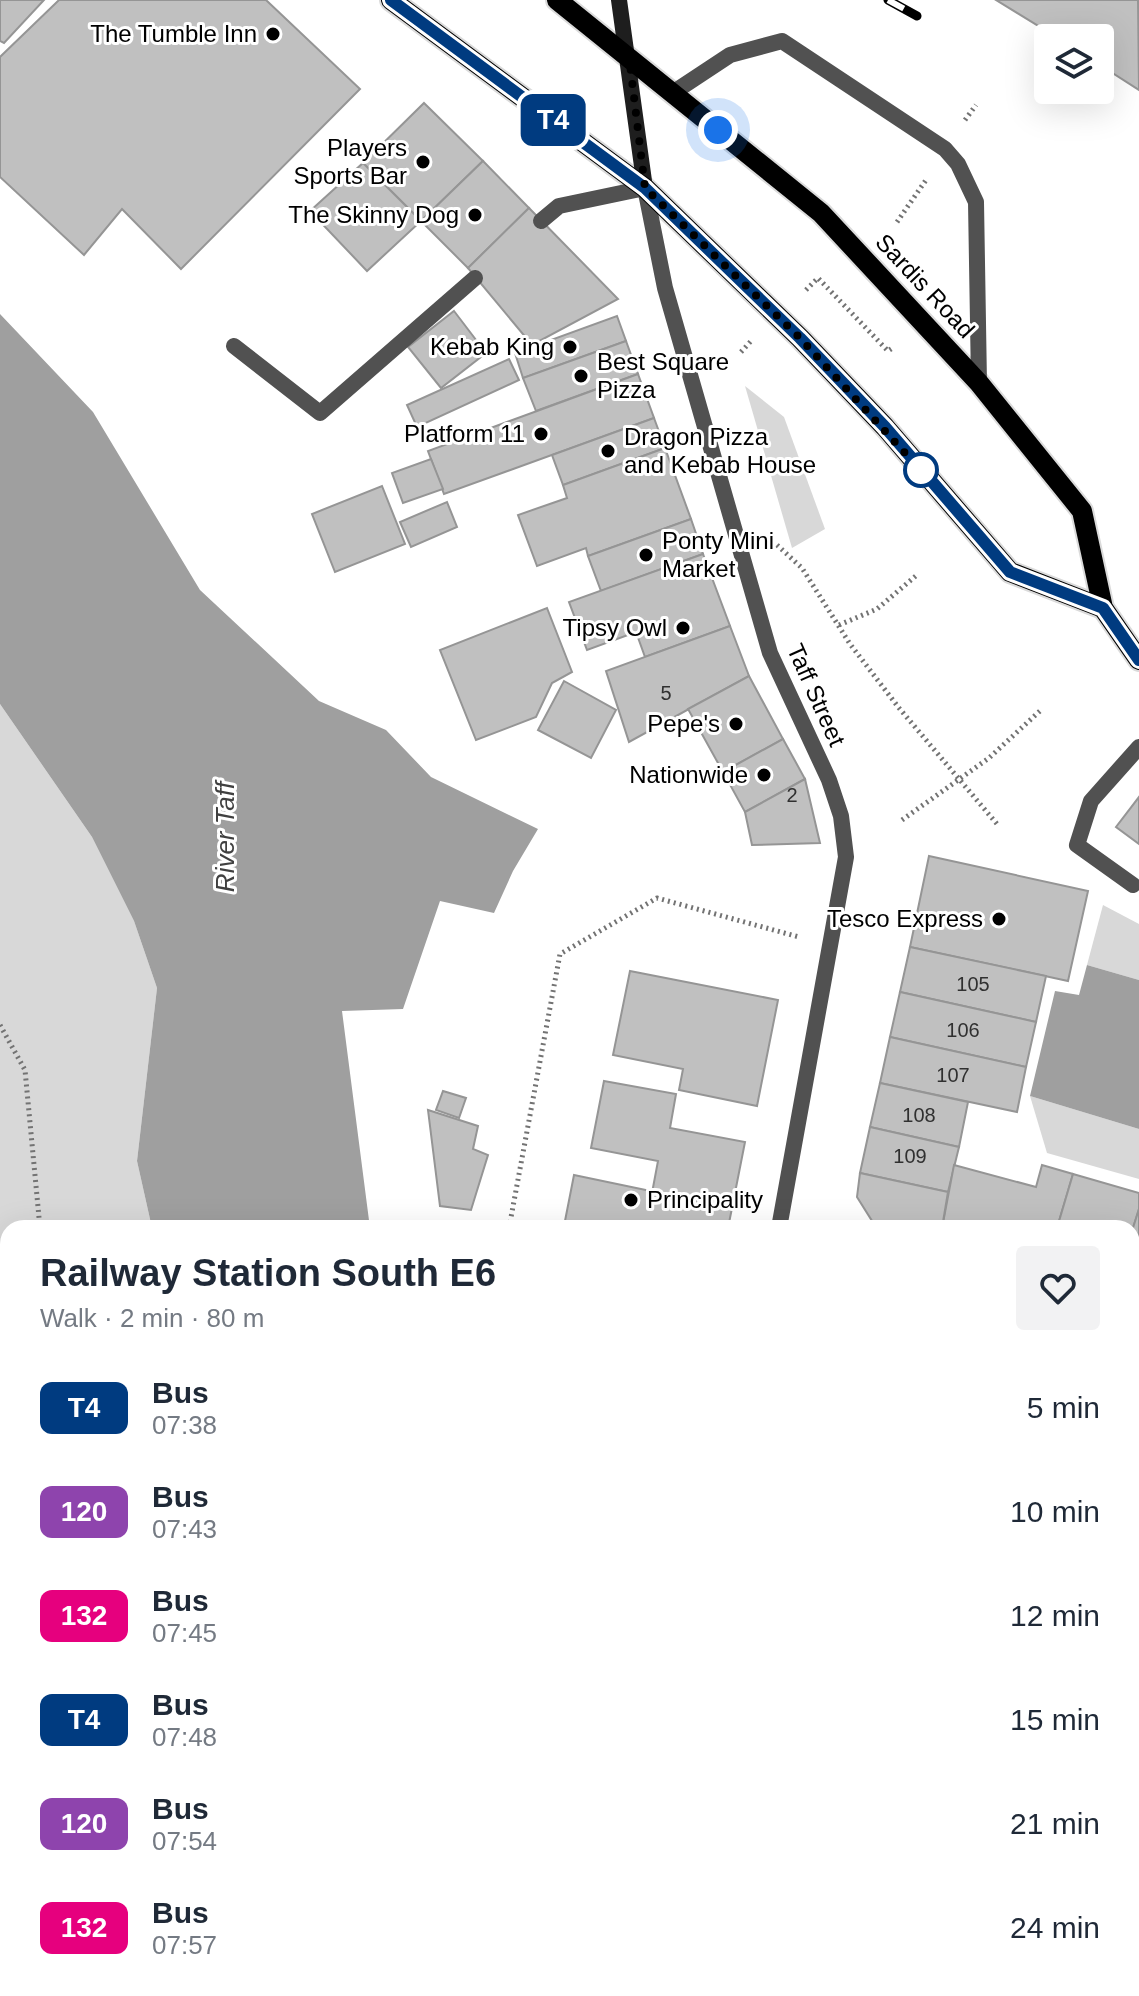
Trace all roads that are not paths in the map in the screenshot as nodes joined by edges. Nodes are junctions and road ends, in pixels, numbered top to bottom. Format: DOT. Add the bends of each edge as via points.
graph roads {
  1 [pos="391,0"];
  2 [pos="557,0"];
  3 [pos="619,0"];
  4 [pos="629,56"];
  5 [pos="674,92"];
  6 [pos="645,188"];
  7 [pos="541,221"];
  8 [pos="475,278"];
  9 [pos="234,346"];
  10 [pos="979,383"];
  11 [pos="1103,608"];
  12 [pos="1139,660"];
  13 [pos="1139,747"];
  14 [pos="1133,885"];
  15 [pos="780,1220"];
  1 -- 6 [label="main road"];
  2 -- 4 [label="main road, Sardis Road"];
  3 -- 4 [label="street"];
  4 -- 5 [label="main road, Sardis Road"];
  4 -- 6 [label="street"];
  5 -- 10 [label="main road, Sardis Road" via="821,213"];
  5 -- 10 [label="street" via="730,55 782,41 945,149 976,202"];
  6 -- 7 [label="street" via="559,206"];
  6 -- 11 [label="main road" via="885,427 1010,572"];
  6 -- 15 [label="street, Taff Street" via="665,288 770,653 841,816 846,857"];
  8 -- 9 [label="street" via="320,413"];
  10 -- 11 [label="main road, Sardis Road" via="1082,511"];
  11 -- 12 [label="main road, Sardis Road"];
  13 -- 14 [label="street" via="1091,801 1077,845"];
}
